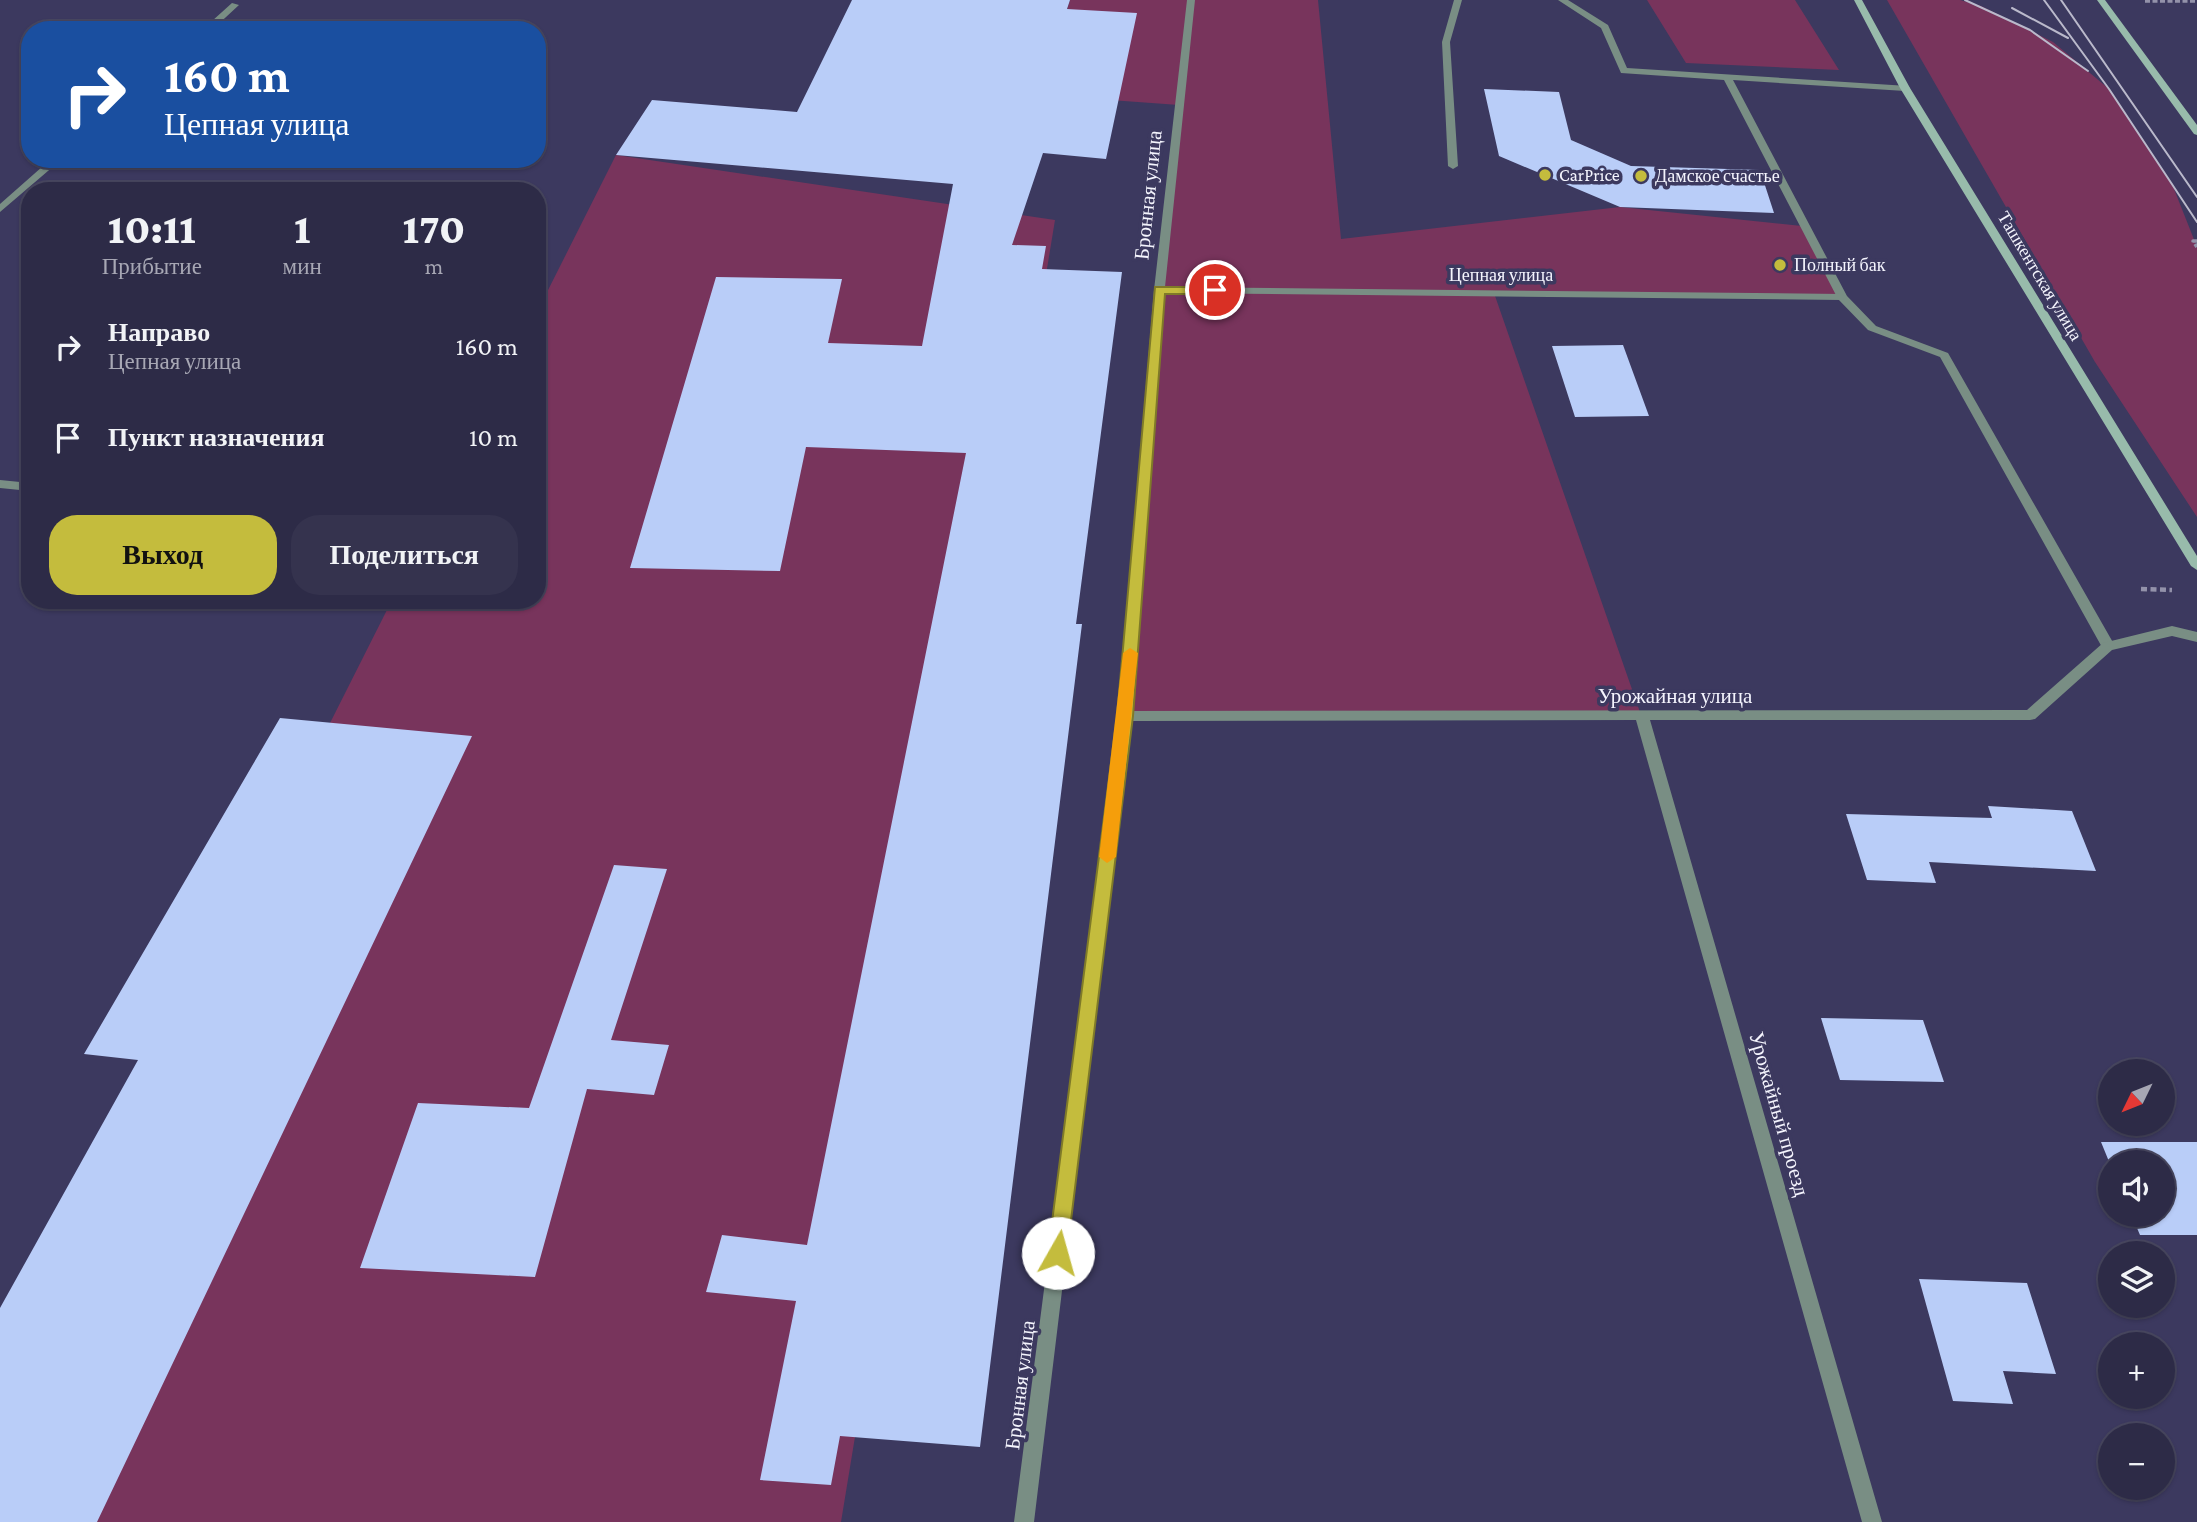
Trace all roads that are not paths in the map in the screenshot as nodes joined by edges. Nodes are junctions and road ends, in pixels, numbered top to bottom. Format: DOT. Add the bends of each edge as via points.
graph roads {
  1 [pos="1191,0"];
  2 [pos="1458,0"];
  3 [pos="1562,0"];
  4 [pos="1858,0"];
  5 [pos="2101,0"];
  6 [pos="235,5"];
  7 [pos="216,21"];
  8 [pos="1727,77"];
  9 [pos="1905,88"];
  10 [pos="2195,128"];
  11 [pos="1453,166"];
  12 [pos="47,168"];
  13 [pos="31,182"];
  14 [pos="21,191"];
  15 [pos="0,209"];
  16 [pos="1159,290"];
  17 [pos="1842,297"];
  18 [pos="0,484"];
  19 [pos="21,486"];
  20 [pos="2197,566"];
  21 [pos="2197,637"];
  22 [pos="2108,646"];
  23 [pos="1125,716"];
  24 [pos="1642,718"];
  25 [pos="1024,1522"];
  26 [pos="1872,1522"];
  1 -- 16 [label="street, Бронная улица"];
  2 -- 11 [label="street" via="1446,42"];
  3 -- 8 [label="street" via="1605,27 1624,71"];
  4 -- 9 [label="main road, Ташкентская улица"];
  5 -- 10 [label="main road"];
  6 -- 7 [label="street"];
  8 -- 9 [label="street"];
  8 -- 17 [label="street"];
  9 -- 20 [label="main road, Ташкентская улица"];
  12 -- 13 [label="street"];
  14 -- 15 [label="street"];
  16 -- 17 [label="street, Цепная улица"];
  16 -- 23 [label="street, Бронная улица"];
  17 -- 22 [label="street" via="1872,328 1944,355"];
  18 -- 19 [label="street"];
  21 -- 22 [label="street, Урожайная улица" via="2172,631"];
  22 -- 24 [label="street, Урожайная улица" via="2030,715"];
  23 -- 24 [label="street, Урожайная улица"];
  23 -- 25 [label="street, Бронная улица"];
  24 -- 26 [label="street, Урожайный проезд"];
}
